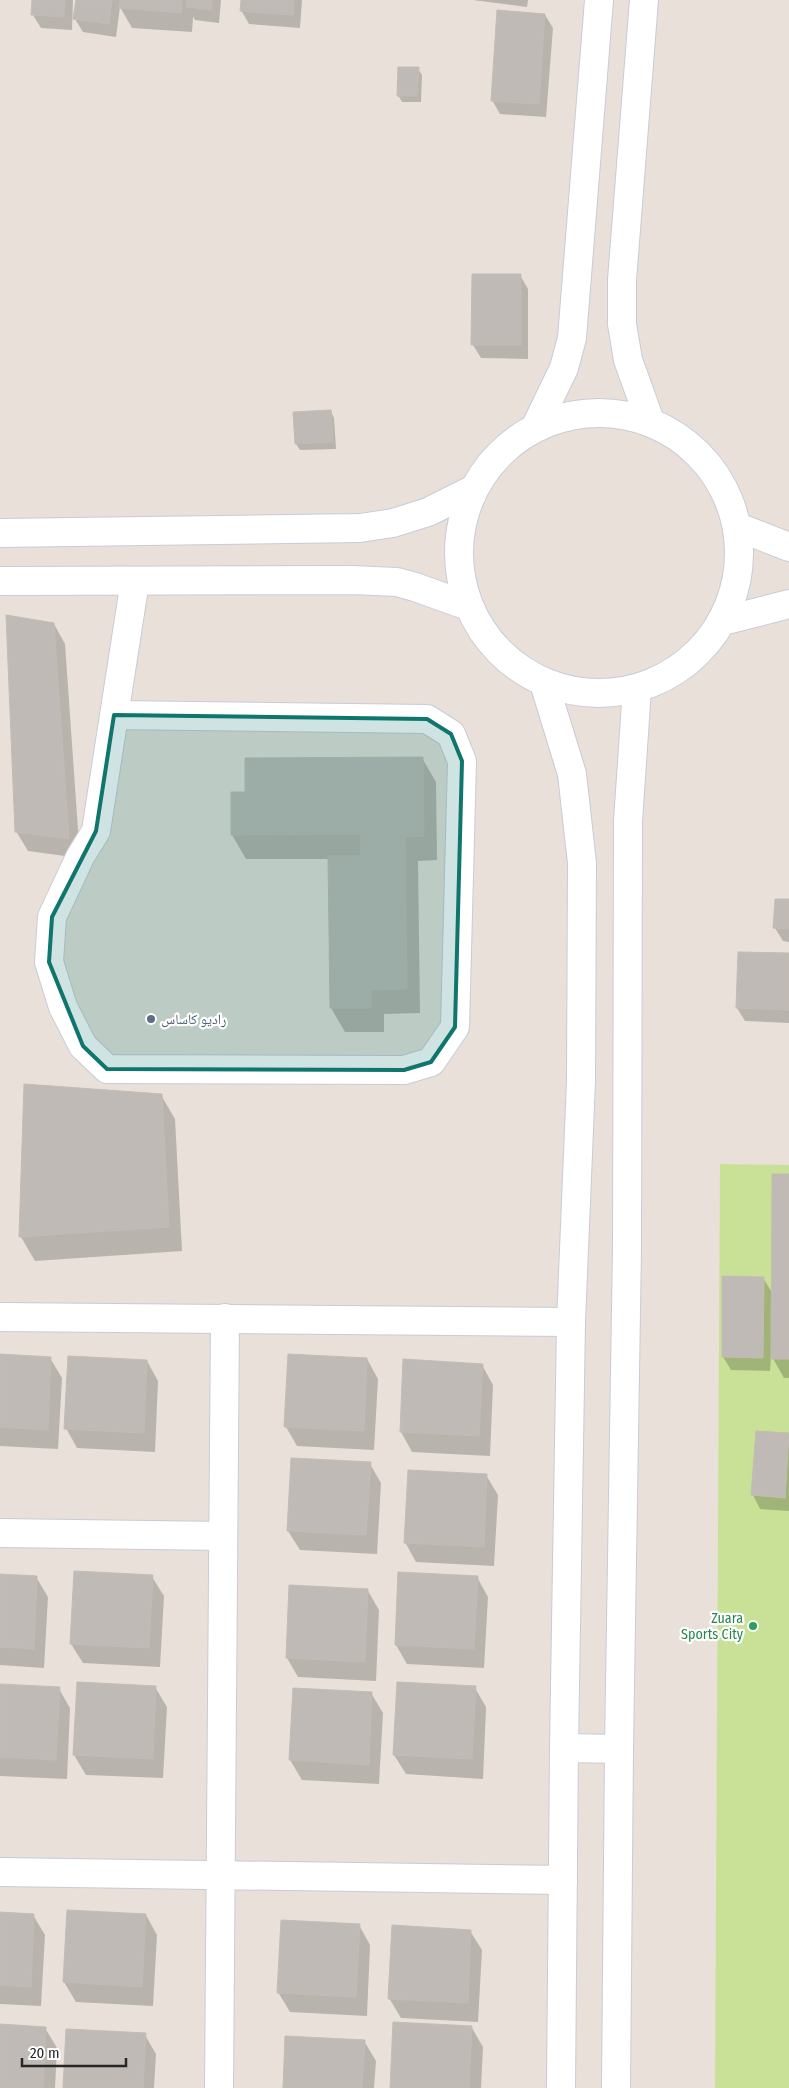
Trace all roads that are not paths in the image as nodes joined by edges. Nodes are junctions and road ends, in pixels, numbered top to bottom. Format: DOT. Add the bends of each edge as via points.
graph roads {
  1 [pos="599,0"];
  2 [pos="644,0"];
  3 [pos="650,420"];
  4 [pos="536,426"];
  5 [pos="472,490"];
  6 [pos="738,527"];
  7 [pos="0,533"];
  8 [pos="789,547"];
  9 [pos="0,581"];
  10 [pos="135,581"];
  11 [pos="789,604"];
  12 [pos="468,606"];
  13 [pos="723,621"];
  14 [pos="544,683"];
  15 [pos="636,689"];
  16 [pos="114,716"];
  17 [pos="0,1317"];
  18 [pos="225,1318"];
  19 [pos="571,1322"];
  20 [pos="0,1533"];
  21 [pos="223,1536"];
  22 [pos="564,1748"];
  23 [pos="618,1749"];
  24 [pos="0,1872"];
  25 [pos="221,1875"];
  26 [pos="563,1880"];
  27 [pos="219,2088"];
  28 [pos="561,2088"];
  29 [pos="616,2088"];
  1 -- 4 [label="street" via="572,338 564,368"];
  2 -- 3 [label="street" via="622,280 622,324 628,360"];
  3 -- 4 [label="street" via="592,411"];
  3 -- 6 [label="street" via="691,445 721,482"];
  4 -- 5 [label="street" via="499,453"];
  5 -- 7 [label="street" via="428,512 393,523 360,528"];
  5 -- 12 [label="street" via="460,528 458,568"];
  6 -- 8 [label="street"];
  6 -- 13 [label="street" via="738,575"];
  9 -- 10 [label="street"];
  10 -- 12 [label="street" via="397,582"];
  10 -- 16 [label="street"];
  11 -- 13 [label="street"];
  12 -- 14 [label="street" via="499,652"];
  13 -- 15 [label="street" via="701,651 671,675"];
  14 -- 15 [label="street" via="574,692 606,694"];
  14 -- 19 [label="street" via="572,774 582,863 581,1081"];
  15 -- 23 [label="street" via="628,821 627,1247"];
  16 -- 16 [label="street" via="96,831 80,856 52,917 49,962 63,1006 83,1046 107,1069 404,1070 431,1062 455,1027 462,761 451,734 427,719"];
  17 -- 18 [label="street"];
  18 -- 19 [label="street"];
  18 -- 21 [label="street"];
  19 -- 22 [label="street"];
  20 -- 21 [label="street"];
  21 -- 25 [label="street"];
  22 -- 23 [label="street"];
  22 -- 26 [label="street"];
  23 -- 29 [label="street"];
  24 -- 25 [label="street"];
  25 -- 26 [label="street"];
  25 -- 27 [label="street"];
  26 -- 28 [label="street"];
}
